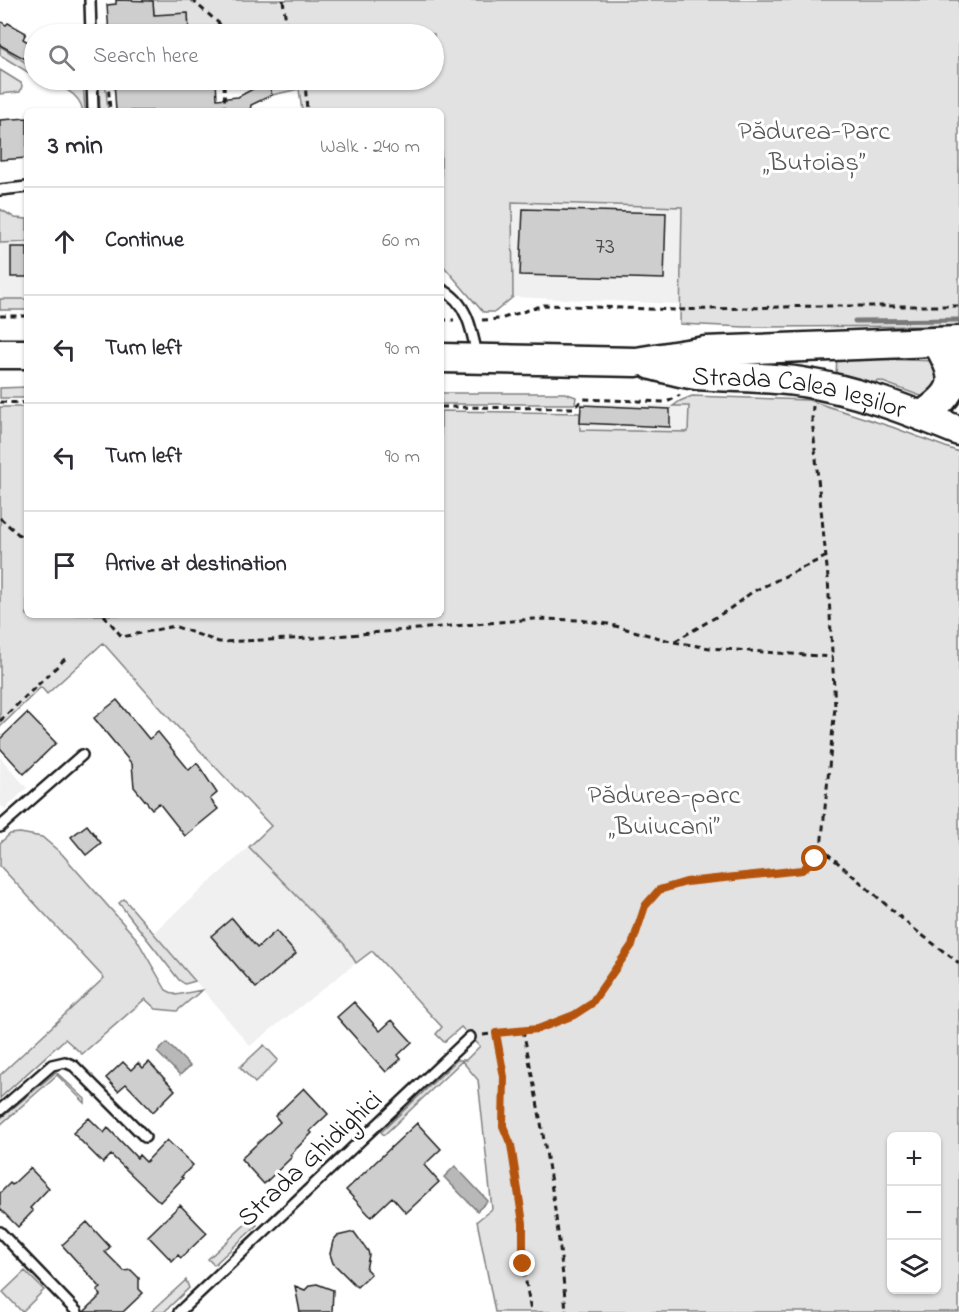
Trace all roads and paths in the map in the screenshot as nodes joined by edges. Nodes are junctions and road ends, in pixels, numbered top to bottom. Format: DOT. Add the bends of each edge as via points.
graph roads {
  1 [pos="90,0"];
  2 [pos="192,0"];
  3 [pos="283,0"];
  4 [pos="91,24"];
  5 [pos="220,24"];
  6 [pos="287,24"];
  7 [pos="92,90"];
  8 [pos="109,90"];
  9 [pos="224,90"];
  10 [pos="306,90"];
  11 [pos="93,108"];
  12 [pos="110,108"];
  13 [pos="225,108"];
  14 [pos="307,108"];
  15 [pos="24,187"];
  16 [pos="0,190"];
  17 [pos="444,290"];
  18 [pos="959,306"];
  19 [pos="0,316"];
  20 [pos="24,316"];
  21 [pos="444,320"];
  22 [pos="468,320"];
  23 [pos="948,341"];
  24 [pos="0,354"];
  25 [pos="24,354"];
  26 [pos="444,358"];
  27 [pos="478,358"];
  28 [pos="636,362"];
  29 [pos="686,392"];
  30 [pos="814,398"];
  31 [pos="0,402"];
  32 [pos="24,403"];
  33 [pos="444,407"];
  34 [pos="921,416"];
  35 [pos="959,431"];
  36 [pos="0,518"];
  37 [pos="24,539"];
  38 [pos="825,557"];
  39 [pos="106,618"];
  40 [pos="674,642"];
  41 [pos="68,656"];
  42 [pos="832,657"];
  43 [pos="0,721"];
  44 [pos="82,755"];
  45 [pos="0,827"];
  46 [pos="821,848"];
  47 [pos="959,963"];
  48 [pos="523,1030"];
  49 [pos="496,1033"];
  50 [pos="470,1037"];
  51 [pos="0,1110"];
  52 [pos="145,1137"];
  53 [pos="0,1232"];
  54 [pos="77,1312"];
  55 [pos="178,1312"];
  56 [pos="531,1312"];
  57 [pos="566,1312"];
  1 -- 4 [label="lane"];
  2 -- 5 [label="path"];
  3 -- 6 [label="path"];
  7 -- 11 [label="lane"];
  8 -- 12 [label="path"];
  9 -- 13 [label="path"];
  10 -- 14 [label="path"];
  15 -- 16 [label="lane"];
  17 -- 22 [label="lane" via="458,302"];
  18 -- 22 [label="path" via="676,310 544,305 500,319"];
  19 -- 20 [label="path"];
  21 -- 22 [label="path"];
  22 -- 27 [label="lane"];
  23 -- 28 [label="main road, Strada Calea Ieșilor" via="705,351"];
  23 -- 34 [label="main road" via="955,377 952,389"];
  24 -- 25 [label="main road"];
  26 -- 27 [label="main road, Strada Calea Ieșilor"];
  27 -- 28 [label="main road, Strada Calea Ieșilor"];
  28 -- 34 [label="main road, Strada Calea Ieșilor" via="696,375 803,382 851,392"];
  29 -- 33 [label="path" via="667,402 583,399 574,408"];
  30 -- 38 [label="path" via="812,418"];
  31 -- 32 [label="path"];
  34 -- 35 [label="main road, Strada Calea Ieșilor"];
  36 -- 37 [label="path"];
  38 -- 40 [label="path" via="752,592"];
  38 -- 42 [label="path"];
  39 -- 40 [label="path" via="122,637 174,626 219,642 534,619 608,624"];
  40 -- 42 [label="path"];
  41 -- 43 [label="path"];
  42 -- 46 [label="path" via="835,707"];
  44 -- 45 [label="lane"];
  46 -- 47 [label="path"];
  46 -- 48 [label="path" via="802,870 686,882 659,890 645,906 632,945 591,1004 538,1029"];
  48 -- 49 [label="path"];
  48 -- 57 [label="path" via="546,1142"];
  49 -- 50 [label="path"];
  49 -- 56 [label="path" via="504,1077 503,1126 511,1145 520,1196 523,1264"];
  50 -- 55 [label="lane, Strada Ghidighici"];
  51 -- 52 [label="lane" via="52,1065 64,1062 74,1066"];
  53 -- 54 [label="lane"];
}
